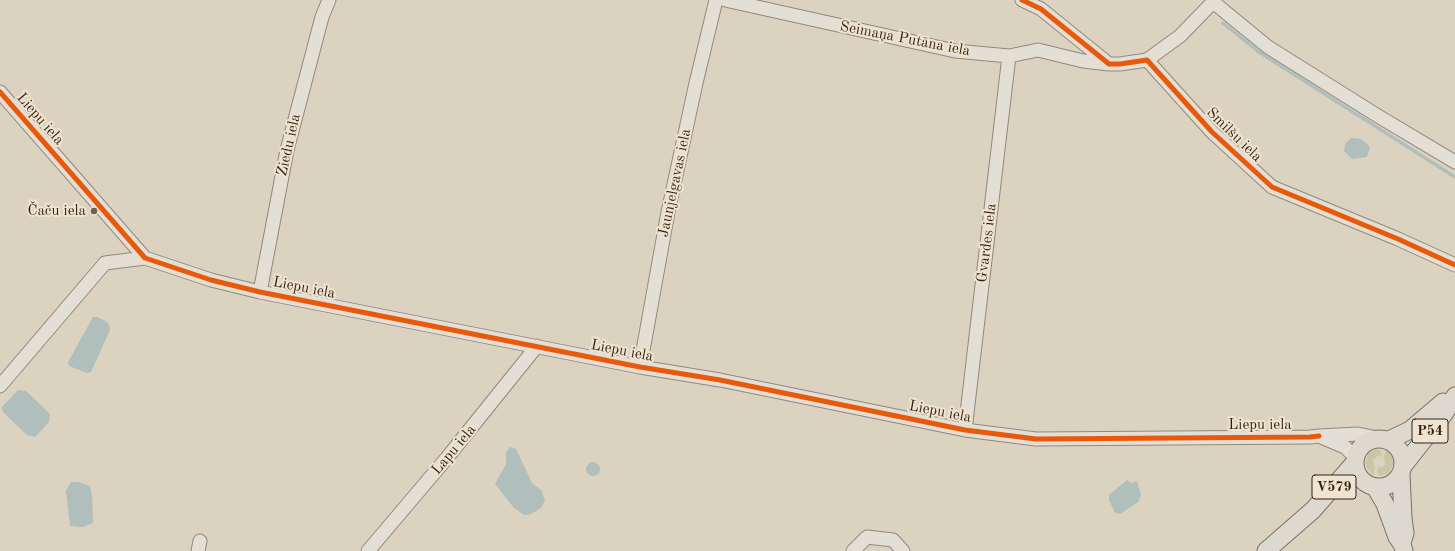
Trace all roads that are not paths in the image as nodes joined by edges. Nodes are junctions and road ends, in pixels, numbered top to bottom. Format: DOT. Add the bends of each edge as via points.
graph roads {
  1 [pos="329,0"];
  2 [pos="716,0"];
  3 [pos="725,0"];
  4 [pos="1022,0"];
  5 [pos="1214,1"];
  6 [pos="1008,56"];
  7 [pos="1147,60"];
  8 [pos="1109,64"];
  9 [pos="0,92"];
  10 [pos="1455,162"];
  11 [pos="145,258"];
  12 [pos="1455,265"];
  13 [pos="260,292"];
  14 [pos="537,346"];
  15 [pos="640,367"];
  16 [pos="0,386"];
  17 [pos="1455,393"];
  18 [pos="1455,396"];
  19 [pos="965,430"];
  20 [pos="1319,436"];
  21 [pos="1383,439"];
  22 [pos="1355,460"];
  23 [pos="1402,470"];
  24 [pos="1371,485"];
  25 [pos="1313,510"];
  26 [pos="1403,547"];
  27 [pos="368,551"];
  28 [pos="853,551"];
  29 [pos="903,551"];
  30 [pos="1266,551"];
  1 -- 13 [label="street, Ziedu iela" via="322,17 287,150"];
  2 -- 15 [label="street, Jaunjelgavas iela" via="668,212"];
  3 -- 6 [label="street, Seimaņa Putāna iela" via="955,51"];
  4 -- 8 [label="street" via="1041,9"];
  5 -- 7 [label="street" via="1180,36"];
  5 -- 10 [label="street" via="1268,47"];
  6 -- 8 [label="street, Seimaņa Putāna iela" via="1038,50 1083,61"];
  6 -- 19 [label="street, Gvardes iela"];
  7 -- 8 [label="street"];
  7 -- 12 [label="street, Smilšu iela" via="1212,132 1272,187"];
  9 -- 11 [label="street, Liepu iela"];
  11 -- 13 [label="street, Liepu iela" via="211,280"];
  11 -- 16 [label="street" via="105,263"];
  13 -- 14 [label="street, Liepu iela"];
  14 -- 15 [label="street, Liepu iela"];
  14 -- 27 [label="street, Lapu iela"];
  15 -- 19 [label="street, Liepu iela" via="720,380"];
  17 -- 21 [label="main road, P54" via="1410,430"];
  18 -- 23 [label="main road, P54"];
  19 -- 20 [label="street, Liepu iela" via="1036,439"];
  20 -- 21 [label="street, Liepu iela" via="1358,434"];
  20 -- 22 [label="street, Liepu iela" via="1340,444 1349,450"];
  21 -- 22 [label="main road, P54" via="1364,444"];
  21 -- 23 [label="main road, P54" via="1399,448 1402,453"];
  22 -- 24 [label="main road, P54" via="1358,475"];
  22 -- 25 [label="main road, V579"];
  23 -- 24 [label="main road, P54" via="1390,485"];
  23 -- 26 [label="main road, P54" via="1405,533"];
  24 -- 25 [label="main road, V579" via="1350,487"];
  24 -- 26 [label="main road, P54" via="1385,504"];
  25 -- 30 [label="main road, V579"];
  28 -- 29 [label="street" via="867,537 893,540"];
}
